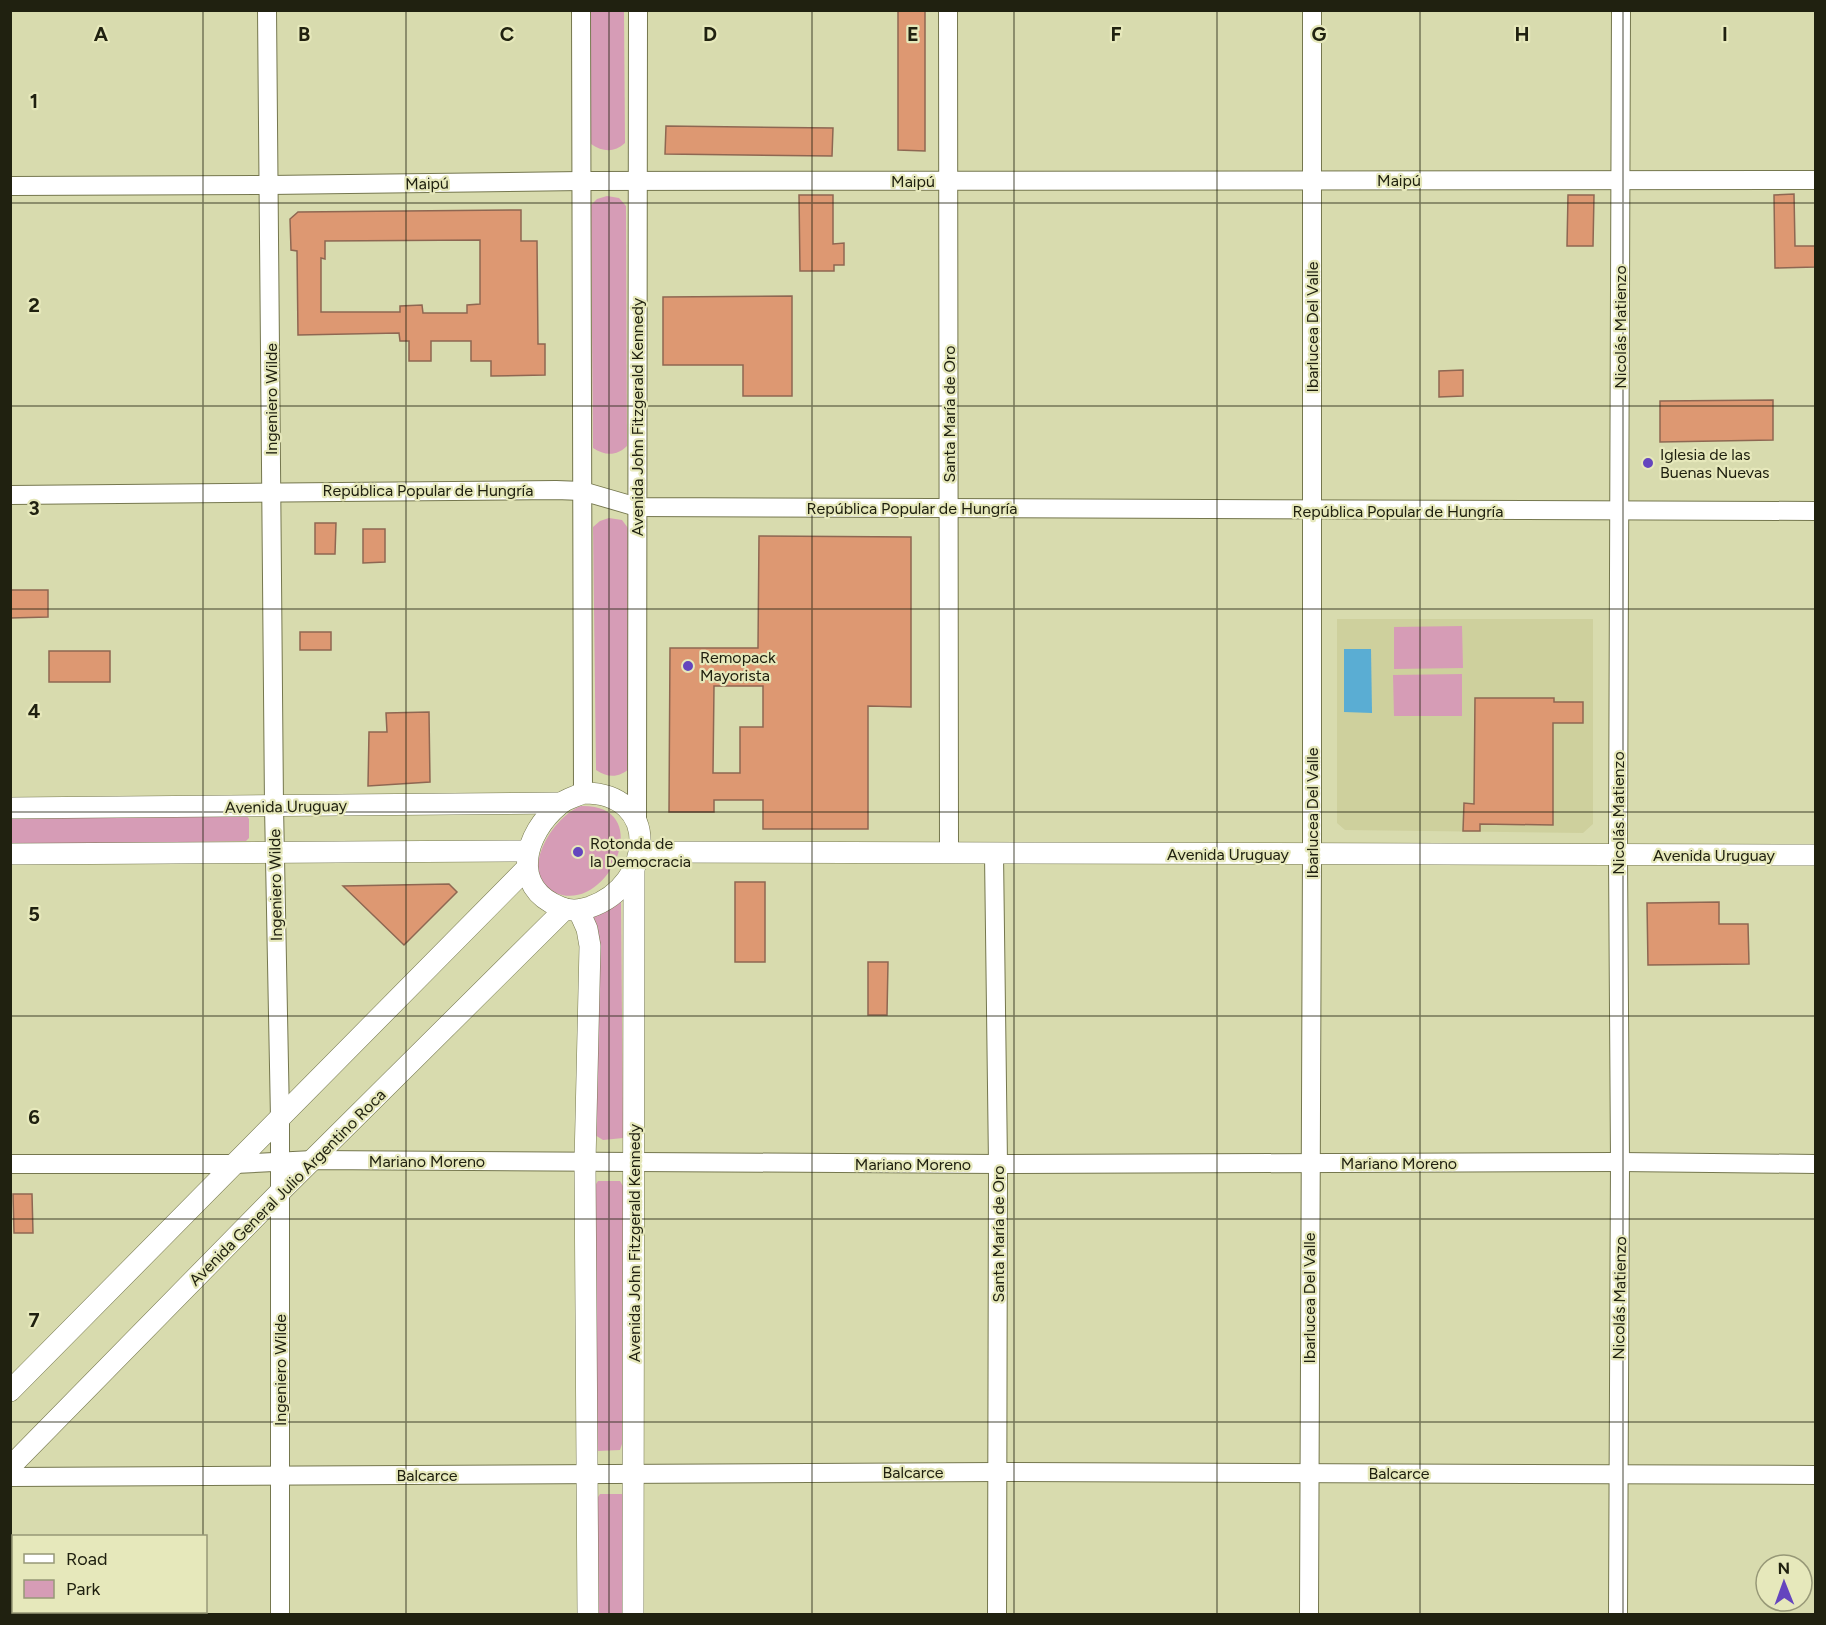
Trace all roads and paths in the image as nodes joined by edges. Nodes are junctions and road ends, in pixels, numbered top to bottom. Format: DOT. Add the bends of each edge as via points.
graph roads {
  1 [pos="267,10"];
  2 [pos="581,10"];
  3 [pos="638,10"];
  4 [pos="948,10"];
  5 [pos="1312,10"];
  6 [pos="1621,10"];
  7 [pos="949,180"];
  8 [pos="1313,180"];
  9 [pos="1619,180"];
  10 [pos="1815,180"];
  11 [pos="581,181"];
  12 [pos="638,181"];
  13 [pos="269,185"];
  14 [pos="10,186"];
  15 [pos="271,491"];
  16 [pos="582,491"];
  17 [pos="10,495"];
  18 [pos="637,507"];
  19 [pos="949,507"];
  20 [pos="1312,510"];
  21 [pos="1620,512"];
  22 [pos="1815,512"];
  23 [pos="583,793"];
  24 [pos="561,803"];
  25 [pos="274,806"];
  26 [pos="10,808"];
  27 [pos="637,823"];
  28 [pos="274,853"];
  29 [pos="949,853"];
  30 [pos="10,854"];
  31 [pos="994,854"];
  32 [pos="1312,854"];
  33 [pos="1618,855"];
  34 [pos="1815,855"];
  35 [pos="527,860"];
  36 [pos="637,862"];
  37 [pos="572,910"];
  38 [pos="280,1118"];
  39 [pos="313,1160"];
  40 [pos="634,1161"];
  41 [pos="279,1162"];
  42 [pos="585,1162"];
  43 [pos="1620,1162"];
  44 [pos="10,1164"];
  45 [pos="235,1164"];
  46 [pos="998,1164"];
  47 [pos="1310,1164"];
  48 [pos="1815,1164"];
  49 [pos="279,1193"];
  50 [pos="10,1391"];
  51 [pos="10,1467"];
  52 [pos="998,1472"];
  53 [pos="633,1473"];
  54 [pos="1308,1473"];
  55 [pos="1618,1473"];
  56 [pos="588,1474"];
  57 [pos="1815,1474"];
  58 [pos="281,1476"];
  59 [pos="10,1477"];
  60 [pos="280,1614"];
  61 [pos="588,1614"];
  62 [pos="633,1614"];
  63 [pos="997,1614"];
  64 [pos="1309,1614"];
  65 [pos="1618,1614"];
  1 -- 13 [label="street, Ingeniero Wilde"];
  2 -- 11 [label="street"];
  3 -- 12 [label="street, Avenida John Fitzgerald Kennedy"];
  4 -- 7 [label="street, Santa María de Oro"];
  5 -- 8 [label="street, Ibarlucea Del Valle"];
  6 -- 9 [label="street, Nicolás Matienzo"];
  7 -- 8 [label="street, Maipú"];
  7 -- 12 [label="street, Maipú"];
  7 -- 19 [label="street, Santa María de Oro"];
  8 -- 9 [label="street, Maipú"];
  8 -- 20 [label="street, Ibarlucea Del Valle"];
  9 -- 10 [label="street, Maipú"];
  9 -- 21 [label="street, Nicolás Matienzo"];
  11 -- 12 [label="street, Maipú"];
  11 -- 13 [label="street, Maipú"];
  11 -- 16 [label="street"];
  12 -- 18 [label="street, Avenida John Fitzgerald Kennedy"];
  13 -- 14 [label="street, Maipú"];
  13 -- 15 [label="street, Ingeniero Wilde"];
  15 -- 16 [label="street, República Popular de Hungría"];
  15 -- 17 [label="street, República Popular de Hungría"];
  15 -- 25 [label="street, Ingeniero Wilde"];
  16 -- 18 [label="street, República Popular de Hungría"];
  16 -- 23 [label="street"];
  18 -- 19 [label="street, República Popular de Hungría"];
  18 -- 27 [label="street, Avenida John Fitzgerald Kennedy"];
  19 -- 20 [label="street, República Popular de Hungría"];
  19 -- 29 [label="street, Santa María de Oro"];
  20 -- 21 [label="street, República Popular de Hungría"];
  20 -- 32 [label="street, Ibarlucea Del Valle"];
  21 -- 22 [label="street, República Popular de Hungría"];
  21 -- 33 [label="street, Nicolás Matienzo"];
  23 -- 24 [label="street"];
  23 -- 27 [label="street" via="599,793 618,800"];
  24 -- 25 [label="street, Avenida Uruguay"];
  24 -- 35 [label="street" via="538,828"];
  25 -- 26 [label="street, Avenida Uruguay"];
  25 -- 28 [label="street, Ingeniero Wilde"];
  27 -- 36 [label="street"];
  28 -- 30 [label="street"];
  28 -- 35 [label="street"];
  28 -- 38 [label="street, Ingeniero Wilde"];
  29 -- 31 [label="street, Avenida Uruguay"];
  29 -- 36 [label="street, Avenida Uruguay"];
  31 -- 32 [label="street, Avenida Uruguay"];
  31 -- 46 [label="street, Santa María de Oro"];
  32 -- 33 [label="street, Avenida Uruguay"];
  32 -- 47 [label="street, Ibarlucea Del Valle"];
  33 -- 34 [label="street, Avenida Uruguay"];
  33 -- 43 [label="street, Nicolás Matienzo"];
  35 -- 37 [label="street" via="531,882 538,893 550,904"];
  35 -- 38 [label="street"];
  36 -- 37 [label="street" via="624,886 604,902"];
  36 -- 40 [label="street, Avenida John Fitzgerald Kennedy"];
  37 -- 39 [label="street, Avenida General Julio Argentino Roca"];
  37 -- 42 [label="street" via="587,929 590,946"];
  38 -- 41 [label="street, Ingeniero Wilde"];
  38 -- 45 [label="street"];
  39 -- 41 [label="street, Mariano Moreno"];
  39 -- 42 [label="street, Mariano Moreno"];
  39 -- 49 [label="street, Avenida General Julio Argentino Roca"];
  40 -- 42 [label="street, Mariano Moreno"];
  40 -- 46 [label="street, Mariano Moreno"];
  40 -- 53 [label="street, Avenida John Fitzgerald Kennedy"];
  41 -- 45 [label="street, Mariano Moreno"];
  41 -- 49 [label="street, Ingeniero Wilde"];
  42 -- 56 [label="street"];
  43 -- 47 [label="street, Mariano Moreno"];
  43 -- 48 [label="street, Mariano Moreno"];
  43 -- 55 [label="street, Nicolás Matienzo"];
  44 -- 45 [label="street, Mariano Moreno"];
  45 -- 50 [label="street"];
  46 -- 47 [label="street, Mariano Moreno"];
  46 -- 52 [label="street, Santa María de Oro"];
  47 -- 54 [label="street, Ibarlucea Del Valle"];
  49 -- 51 [label="street, Avenida General Julio Argentino Roca"];
  49 -- 58 [label="street, Ingeniero Wilde"];
  52 -- 53 [label="street, Balcarce"];
  52 -- 54 [label="street, Balcarce"];
  52 -- 63 [label="street, Santa María de Oro"];
  53 -- 56 [label="street, Balcarce"];
  53 -- 62 [label="street, Avenida John Fitzgerald Kennedy"];
  54 -- 55 [label="street, Balcarce"];
  54 -- 64 [label="street, Ibarlucea Del Valle"];
  55 -- 57 [label="street, Balcarce"];
  55 -- 65 [label="street, Nicolás Matienzo"];
  56 -- 58 [label="street, Balcarce"];
  56 -- 61 [label="street"];
  58 -- 59 [label="street, Balcarce"];
  58 -- 60 [label="street, Ingeniero Wilde"];
}
